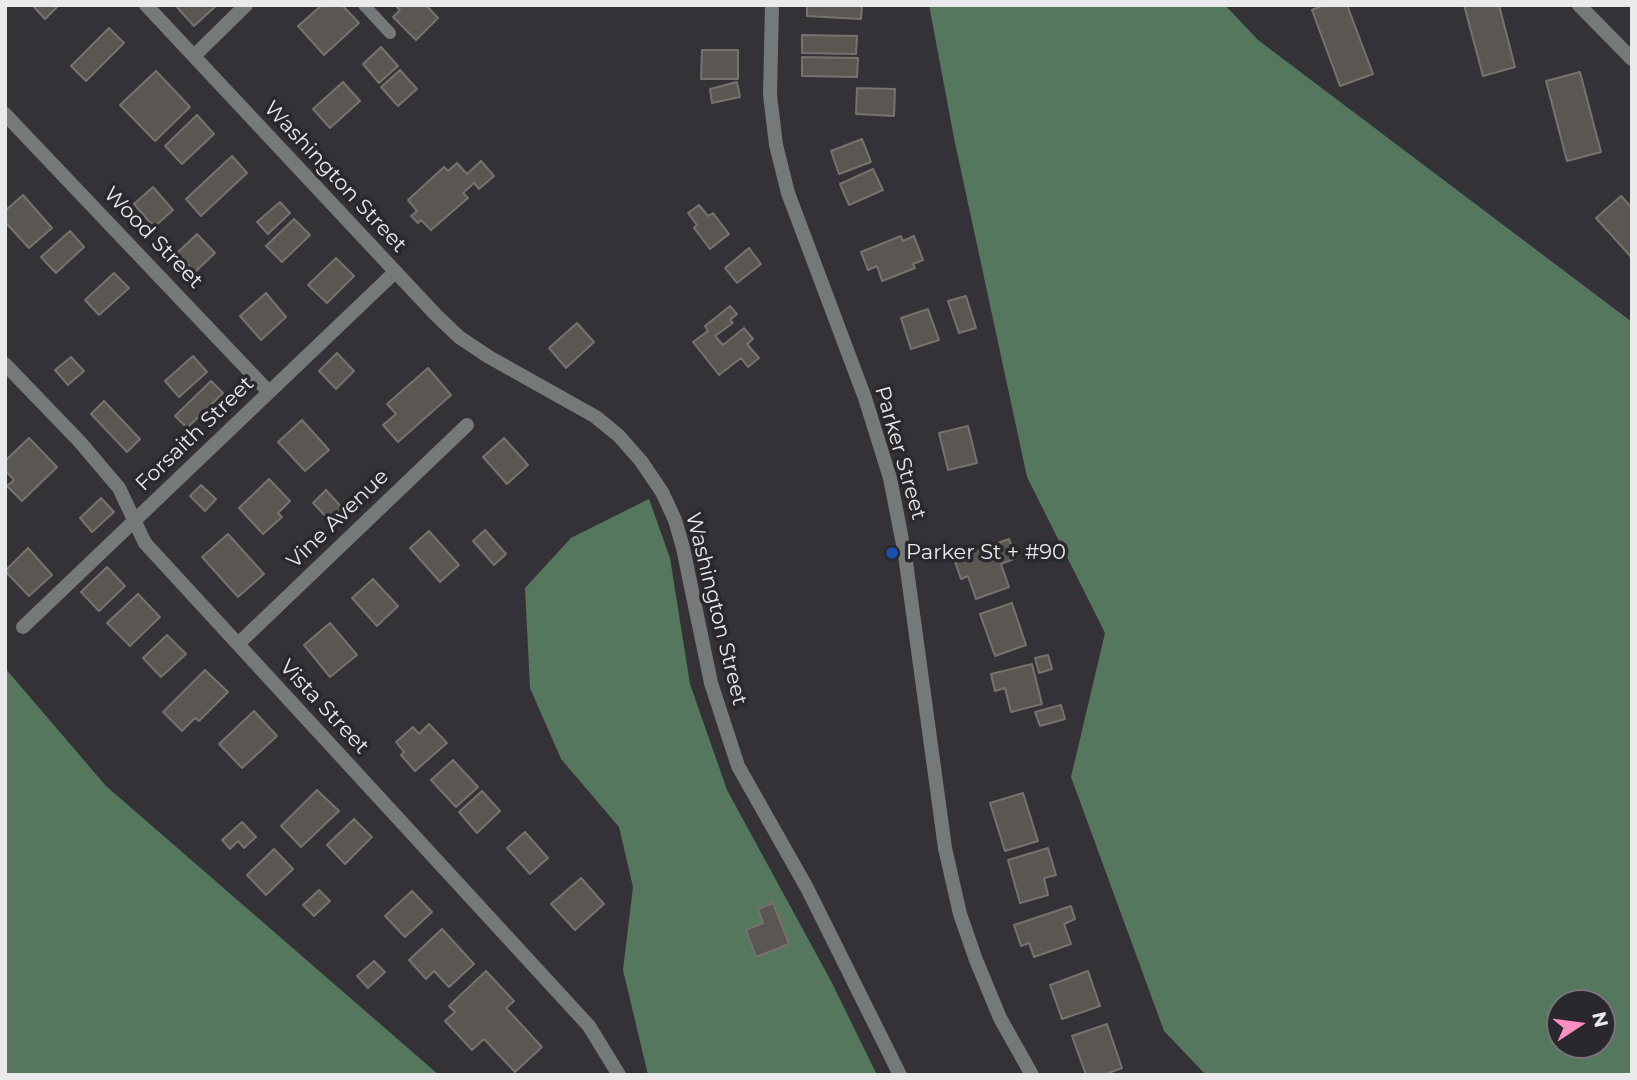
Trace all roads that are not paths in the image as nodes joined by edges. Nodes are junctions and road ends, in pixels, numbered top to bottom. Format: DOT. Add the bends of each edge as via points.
graph roads {
  1 [pos="146,5"];
  2 [pos="246,5"];
  3 [pos="364,5"];
  4 [pos="772,5"];
  5 [pos="1579,5"];
  6 [pos="390,33"];
  7 [pos="194,56"];
  8 [pos="1632,59"];
  9 [pos="5,114"];
  10 [pos="395,272"];
  11 [pos="5,364"];
  12 [pos="270,392"];
  13 [pos="467,425"];
  14 [pos="134,521"];
  15 [pos="23,627"];
  16 [pos="238,644"];
  17 [pos="618,1075"];
  18 [pos="900,1075"];
  19 [pos="1032,1075"];
  1 -- 7 [label="street, Washington Street"];
  2 -- 7 [label="street"];
  3 -- 6 [label="lane"];
  4 -- 19 [label="street, Parker Street" via="770,94 776,145 788,193 890,478 905,555 945,848 960,914 1000,1018"];
  5 -- 8 [label="street"];
  7 -- 10 [label="street, Washington Street"];
  9 -- 12 [label="street, Wood Street"];
  10 -- 12 [label="street, Forsaith Street"];
  10 -- 18 [label="street, Washington Street" via="460,337 596,417 641,461 662,492 683,548 711,683 738,766 807,888"];
  11 -- 14 [label="street, Vista Street" via="119,488"];
  12 -- 14 [label="street, Forsaith Street"];
  13 -- 16 [label="street, Vine Avenue"];
  14 -- 15 [label="street, Forsaith Street"];
  14 -- 16 [label="street, Vista Street" via="145,543"];
  16 -- 17 [label="street, Vista Street" via="589,1026"];
}
